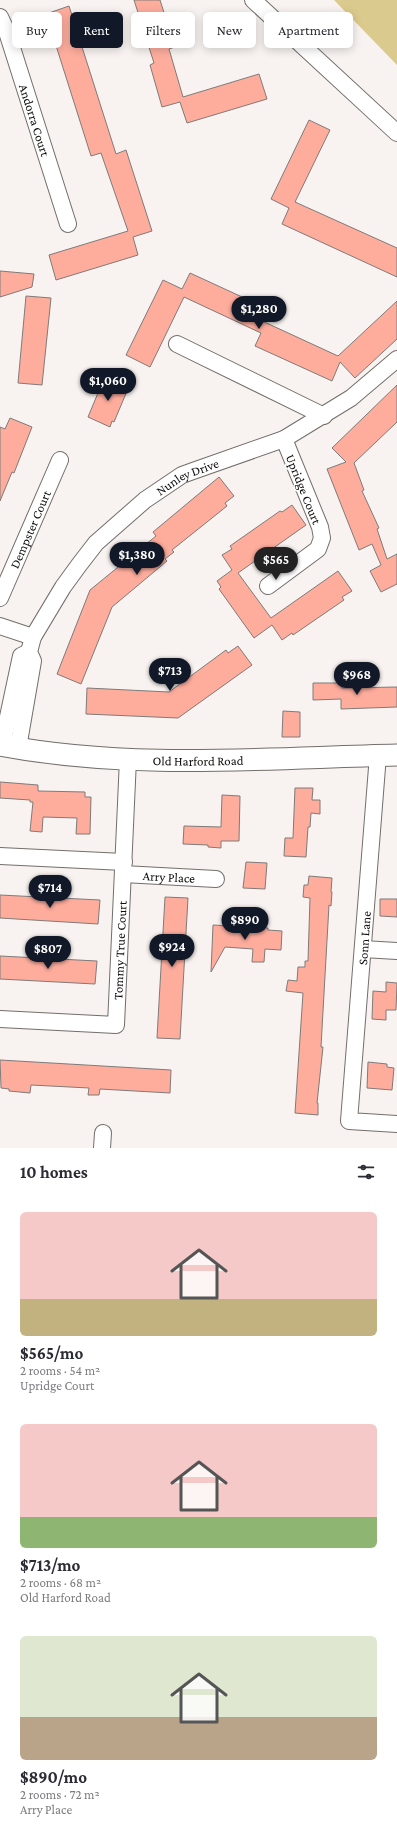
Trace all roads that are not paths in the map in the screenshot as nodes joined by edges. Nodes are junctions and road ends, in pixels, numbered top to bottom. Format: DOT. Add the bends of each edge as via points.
graph roads {
  1 [pos="253,0"];
  2 [pos="0,17"];
  3 [pos="397,133"];
  4 [pos="68,224"];
  5 [pos="177,344"];
  6 [pos="397,359"];
  7 [pos="324,416"];
  8 [pos="284,439"];
  9 [pos="60,460"];
  10 [pos="268,586"];
  11 [pos="0,598"];
  12 [pos="0,626"];
  13 [pos="31,645"];
  14 [pos="7,746"];
  15 [pos="387,755"];
  16 [pos="128,759"];
  17 [pos="0,856"];
  18 [pos="123,868"];
  19 [pos="216,879"];
  20 [pos="363,949"];
  21 [pos="397,950"];
  22 [pos="0,1019"];
  23 [pos="397,1124"];
  1 -- 3 [label="street"];
  2 -- 4 [label="street, Andorra Court"];
  5 -- 7 [label="street"];
  6 -- 7 [label="street, Nunley Drive" via="373,381"];
  7 -- 8 [label="street, Nunley Drive"];
  8 -- 10 [label="street, Upridge Court" via="320,527 322,538 318,549"];
  8 -- 13 [label="street, Nunley Drive" via="188,473 145,500 96,543 63,587"];
  9 -- 11 [label="street, Dempster Court"];
  12 -- 13 [label="street"];
  13 -- 14 [label="street" via="33,661"];
  14 -- 16 [label="street, Old Harford Road" via="81,756"];
  15 -- 16 [label="street, Old Harford Road"];
  15 -- 20 [label="street, Sonn Lane"];
  16 -- 18 [label="street, Tommy True Court"];
  17 -- 18 [label="street, Arry Place"];
  18 -- 19 [label="street, Arry Place"];
  18 -- 22 [label="street, Tommy True Court" via="116,1025"];
  20 -- 21 [label="street"];
  20 -- 23 [label="street, Sonn Lane" via="349,1121"];
}
